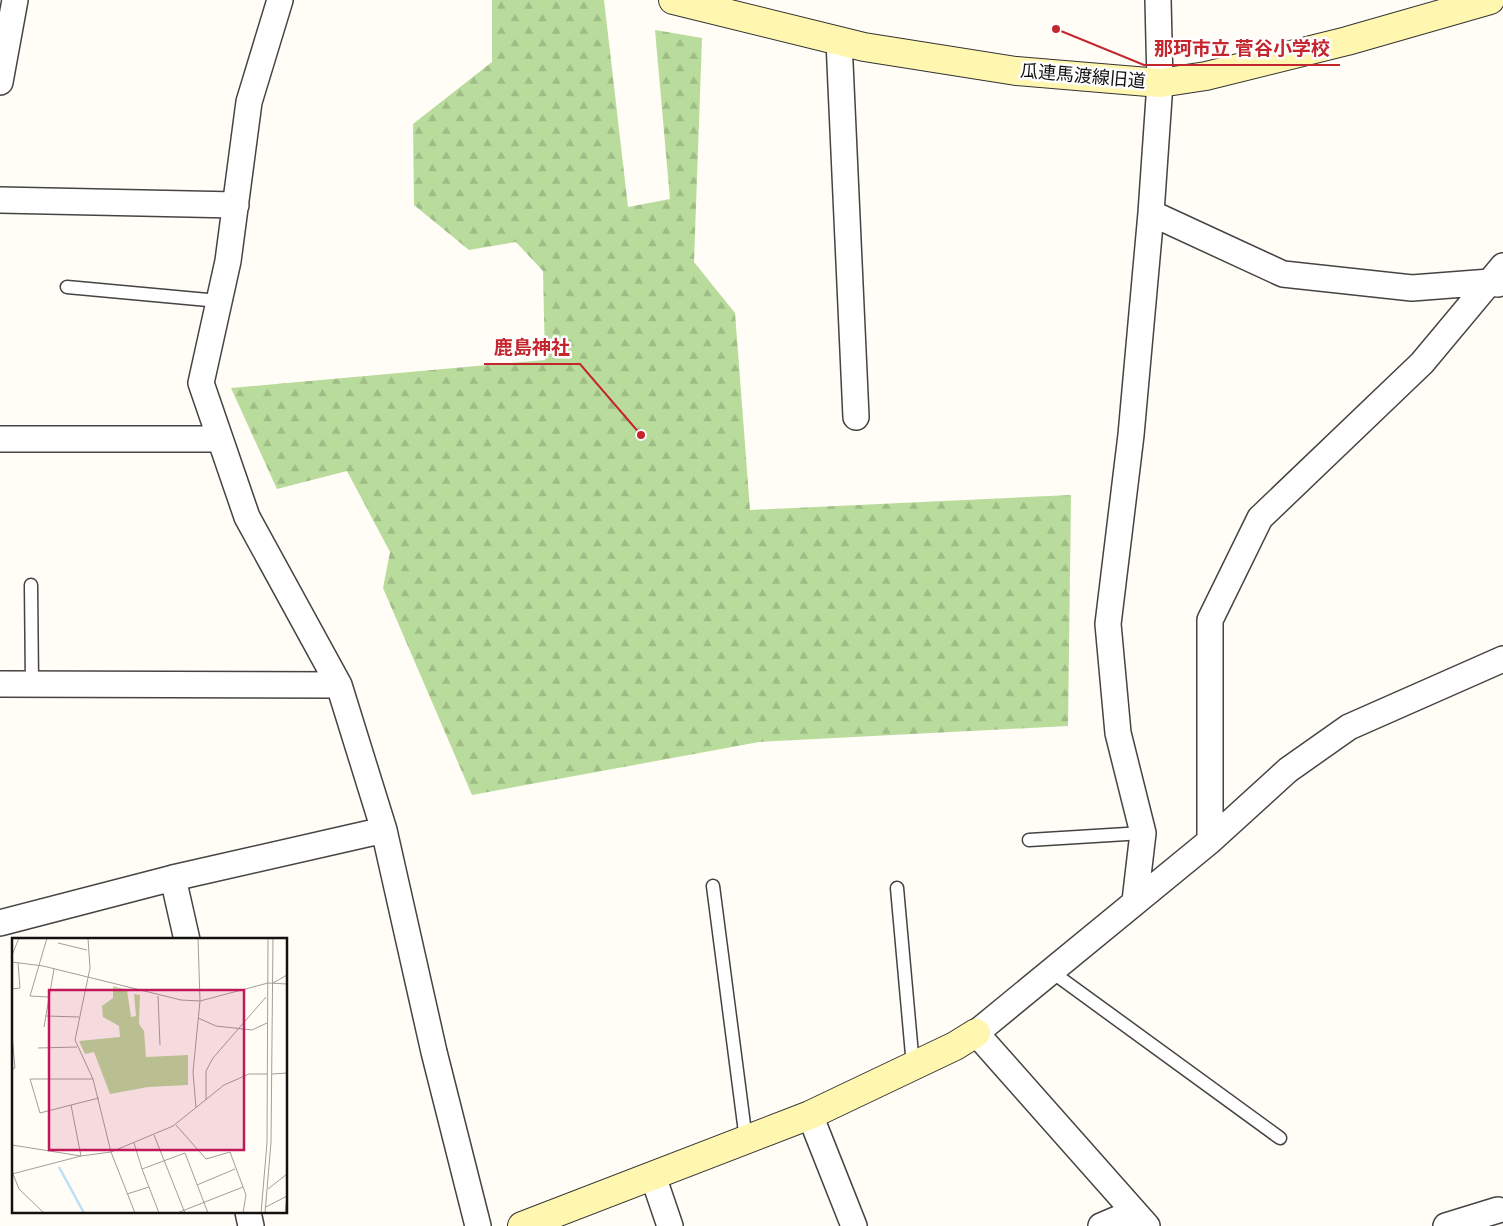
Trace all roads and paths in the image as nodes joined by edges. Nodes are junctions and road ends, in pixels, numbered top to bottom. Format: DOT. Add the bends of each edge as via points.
graph roads {
  1 [pos="14,0"];
  2 [pos="280,0"];
  3 [pos="673,0"];
  4 [pos="1158,0"];
  5 [pos="1490,0"];
  6 [pos="838,41"];
  7 [pos="2,55"];
  8 [pos="0,82"];
  9 [pos="1160,83"];
  10 [pos="0,200"];
  11 [pos="236,205"];
  12 [pos="1151,213"];
  13 [pos="1499,278"];
  14 [pos="66,287"];
  15 [pos="219,301"];
  16 [pos="856,416"];
  17 [pos="0,439"];
  18 [pos="220,439"];
  19 [pos="30,585"];
  20 [pos="1503,659"];
  21 [pos="0,684"];
  22 [pos="32,684"];
  23 [pos="339,685"];
  24 [pos="384,830"];
  25 [pos="1143,833"];
  26 [pos="1029,840"];
  27 [pos="1210,841"];
  28 [pos="173,878"];
  29 [pos="714,886"];
  30 [pos="897,888"];
  31 [pos="1135,901"];
  32 [pos="0,923"];
  33 [pos="187,938"];
  34 [pos="1052,972"];
  35 [pos="976,1033"];
  36 [pos="913,1066"];
  37 [pos="810,1115"];
  38 [pos="1280,1138"];
  39 [pos="746,1140"];
  40 [pos="653,1176"];
  41 [pos="1498,1210"];
  42 [pos="1140,1219"];
  43 [pos="478,1226"];
  44 [pos="522,1226"];
  45 [pos="670,1226"];
  46 [pos="854,1226"];
  47 [pos="1101,1226"];
  48 [pos="1446,1226"];
  1 -- 7 [label="street"];
  2 -- 11 [label="street" via="249,102"];
  3 -- 6 [label="street, 瓜連馬渡線旧道"];
  4 -- 9 [label="street"];
  5 -- 9 [label="street, 瓜連馬渡線旧道" via="1338,44 1206,76"];
  6 -- 9 [label="street, 瓜連馬渡線旧道" via="1016,71"];
  6 -- 16 [label="street"];
  7 -- 8 [label="street"];
  9 -- 12 [label="street"];
  10 -- 11 [label="street"];
  11 -- 15 [label="street"];
  12 -- 13 [label="street" via="1283,274 1412,288"];
  12 -- 25 [label="street" via="1131,435 1108,624 1118,733"];
  13 -- 27 [label="street" via="1422,363 1255,526 1210,620"];
  14 -- 15 [label="lane"];
  15 -- 18 [label="street" via="201,383"];
  17 -- 18 [label="street"];
  18 -- 23 [label="street" via="247,517"];
  19 -- 22 [label="lane"];
  20 -- 27 [label="street" via="1349,727 1288,770"];
  21 -- 22 [label="street"];
  22 -- 23 [label="street"];
  23 -- 24 [label="street"];
  24 -- 28 [label="street"];
  24 -- 43 [label="street" via="434,1052"];
  25 -- 26 [label="lane"];
  25 -- 31 [label="street"];
  27 -- 31 [label="street"];
  28 -- 32 [label="street"];
  28 -- 33 [label="street"];
  29 -- 39 [label="lane"];
  30 -- 36 [label="lane"];
  31 -- 34 [label="street"];
  34 -- 35 [label="street"];
  34 -- 38 [label="lane"];
  35 -- 36 [label="street"];
  35 -- 42 [label="street"];
  36 -- 37 [label="street"];
  37 -- 39 [label="street"];
  37 -- 46 [label="street"];
  39 -- 40 [label="street"];
  40 -- 44 [label="street"];
  40 -- 45 [label="street"];
  41 -- 48 [label="street"];
  42 -- 47 [label="street"];
}
